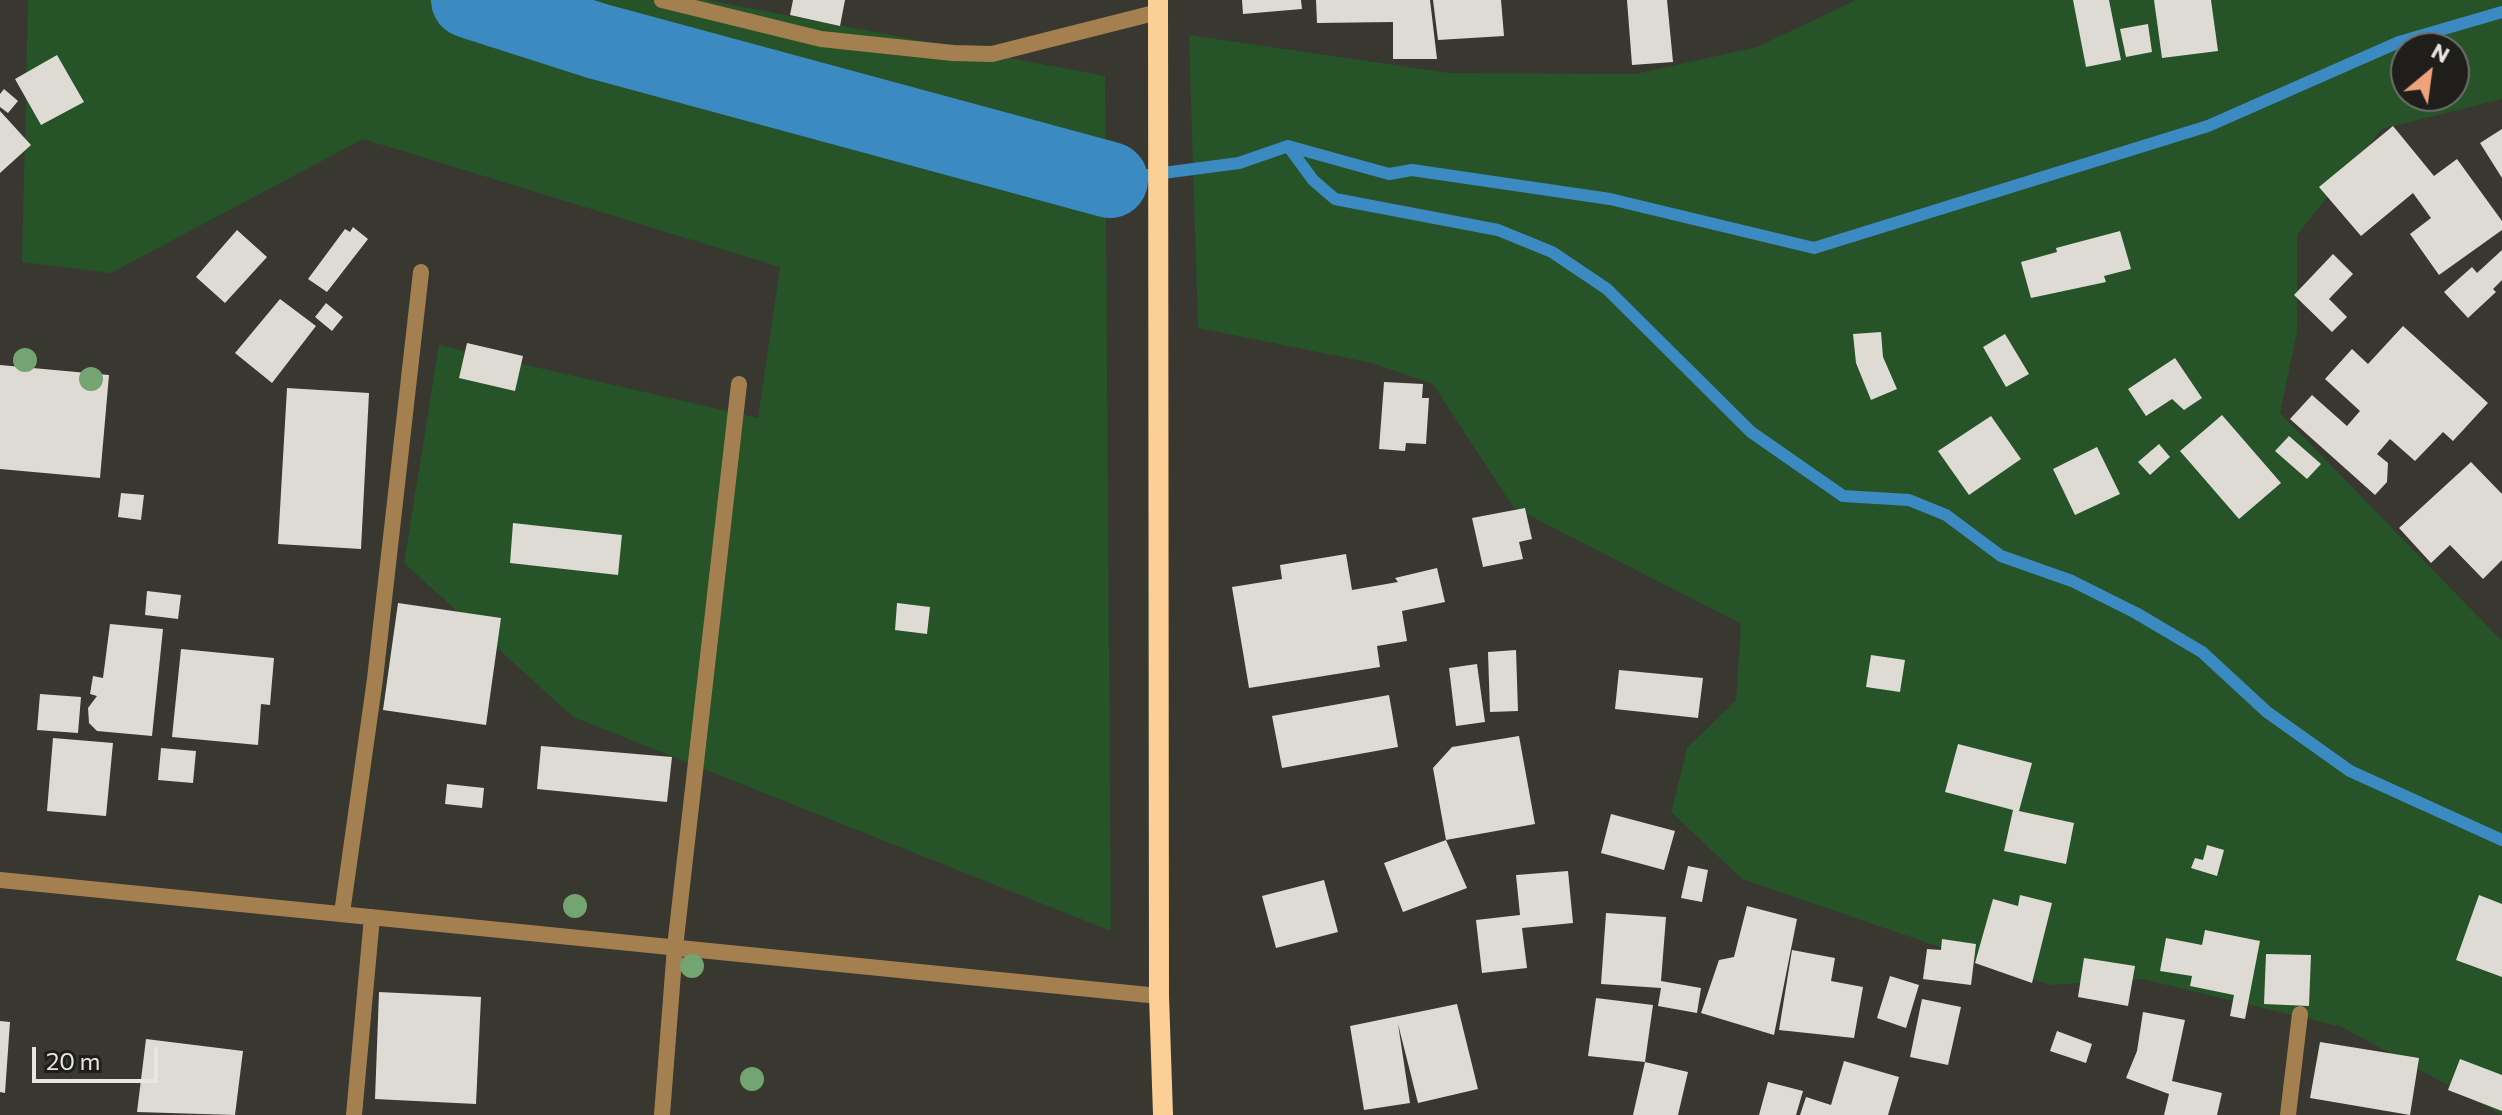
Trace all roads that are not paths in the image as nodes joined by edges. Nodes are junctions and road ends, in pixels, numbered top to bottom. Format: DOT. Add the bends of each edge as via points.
graph roads {
  1 [pos="662,0"];
  2 [pos="1158,6"];
  3 [pos="421,272"];
  4 [pos="739,384"];
  5 [pos="0,880"];
  6 [pos="342,913"];
  7 [pos="372,917"];
  8 [pos="675,947"];
  9 [pos="1159,996"];
  10 [pos="2300,1014"];
  11 [pos="354,1115"];
  12 [pos="662,1115"];
  13 [pos="1163,1115"];
  14 [pos="2288,1115"];
  1 -- 2 [label="street" via="821,39 992,54"];
  2 -- 9 [label="main road"];
  3 -- 6 [label="street" via="375,679"];
  4 -- 8 [label="street"];
  5 -- 6 [label="street"];
  6 -- 7 [label="street"];
  7 -- 8 [label="street"];
  7 -- 11 [label="street"];
  8 -- 9 [label="street"];
  8 -- 12 [label="street"];
  9 -- 13 [label="main road"];
  10 -- 14 [label="street"];
}
